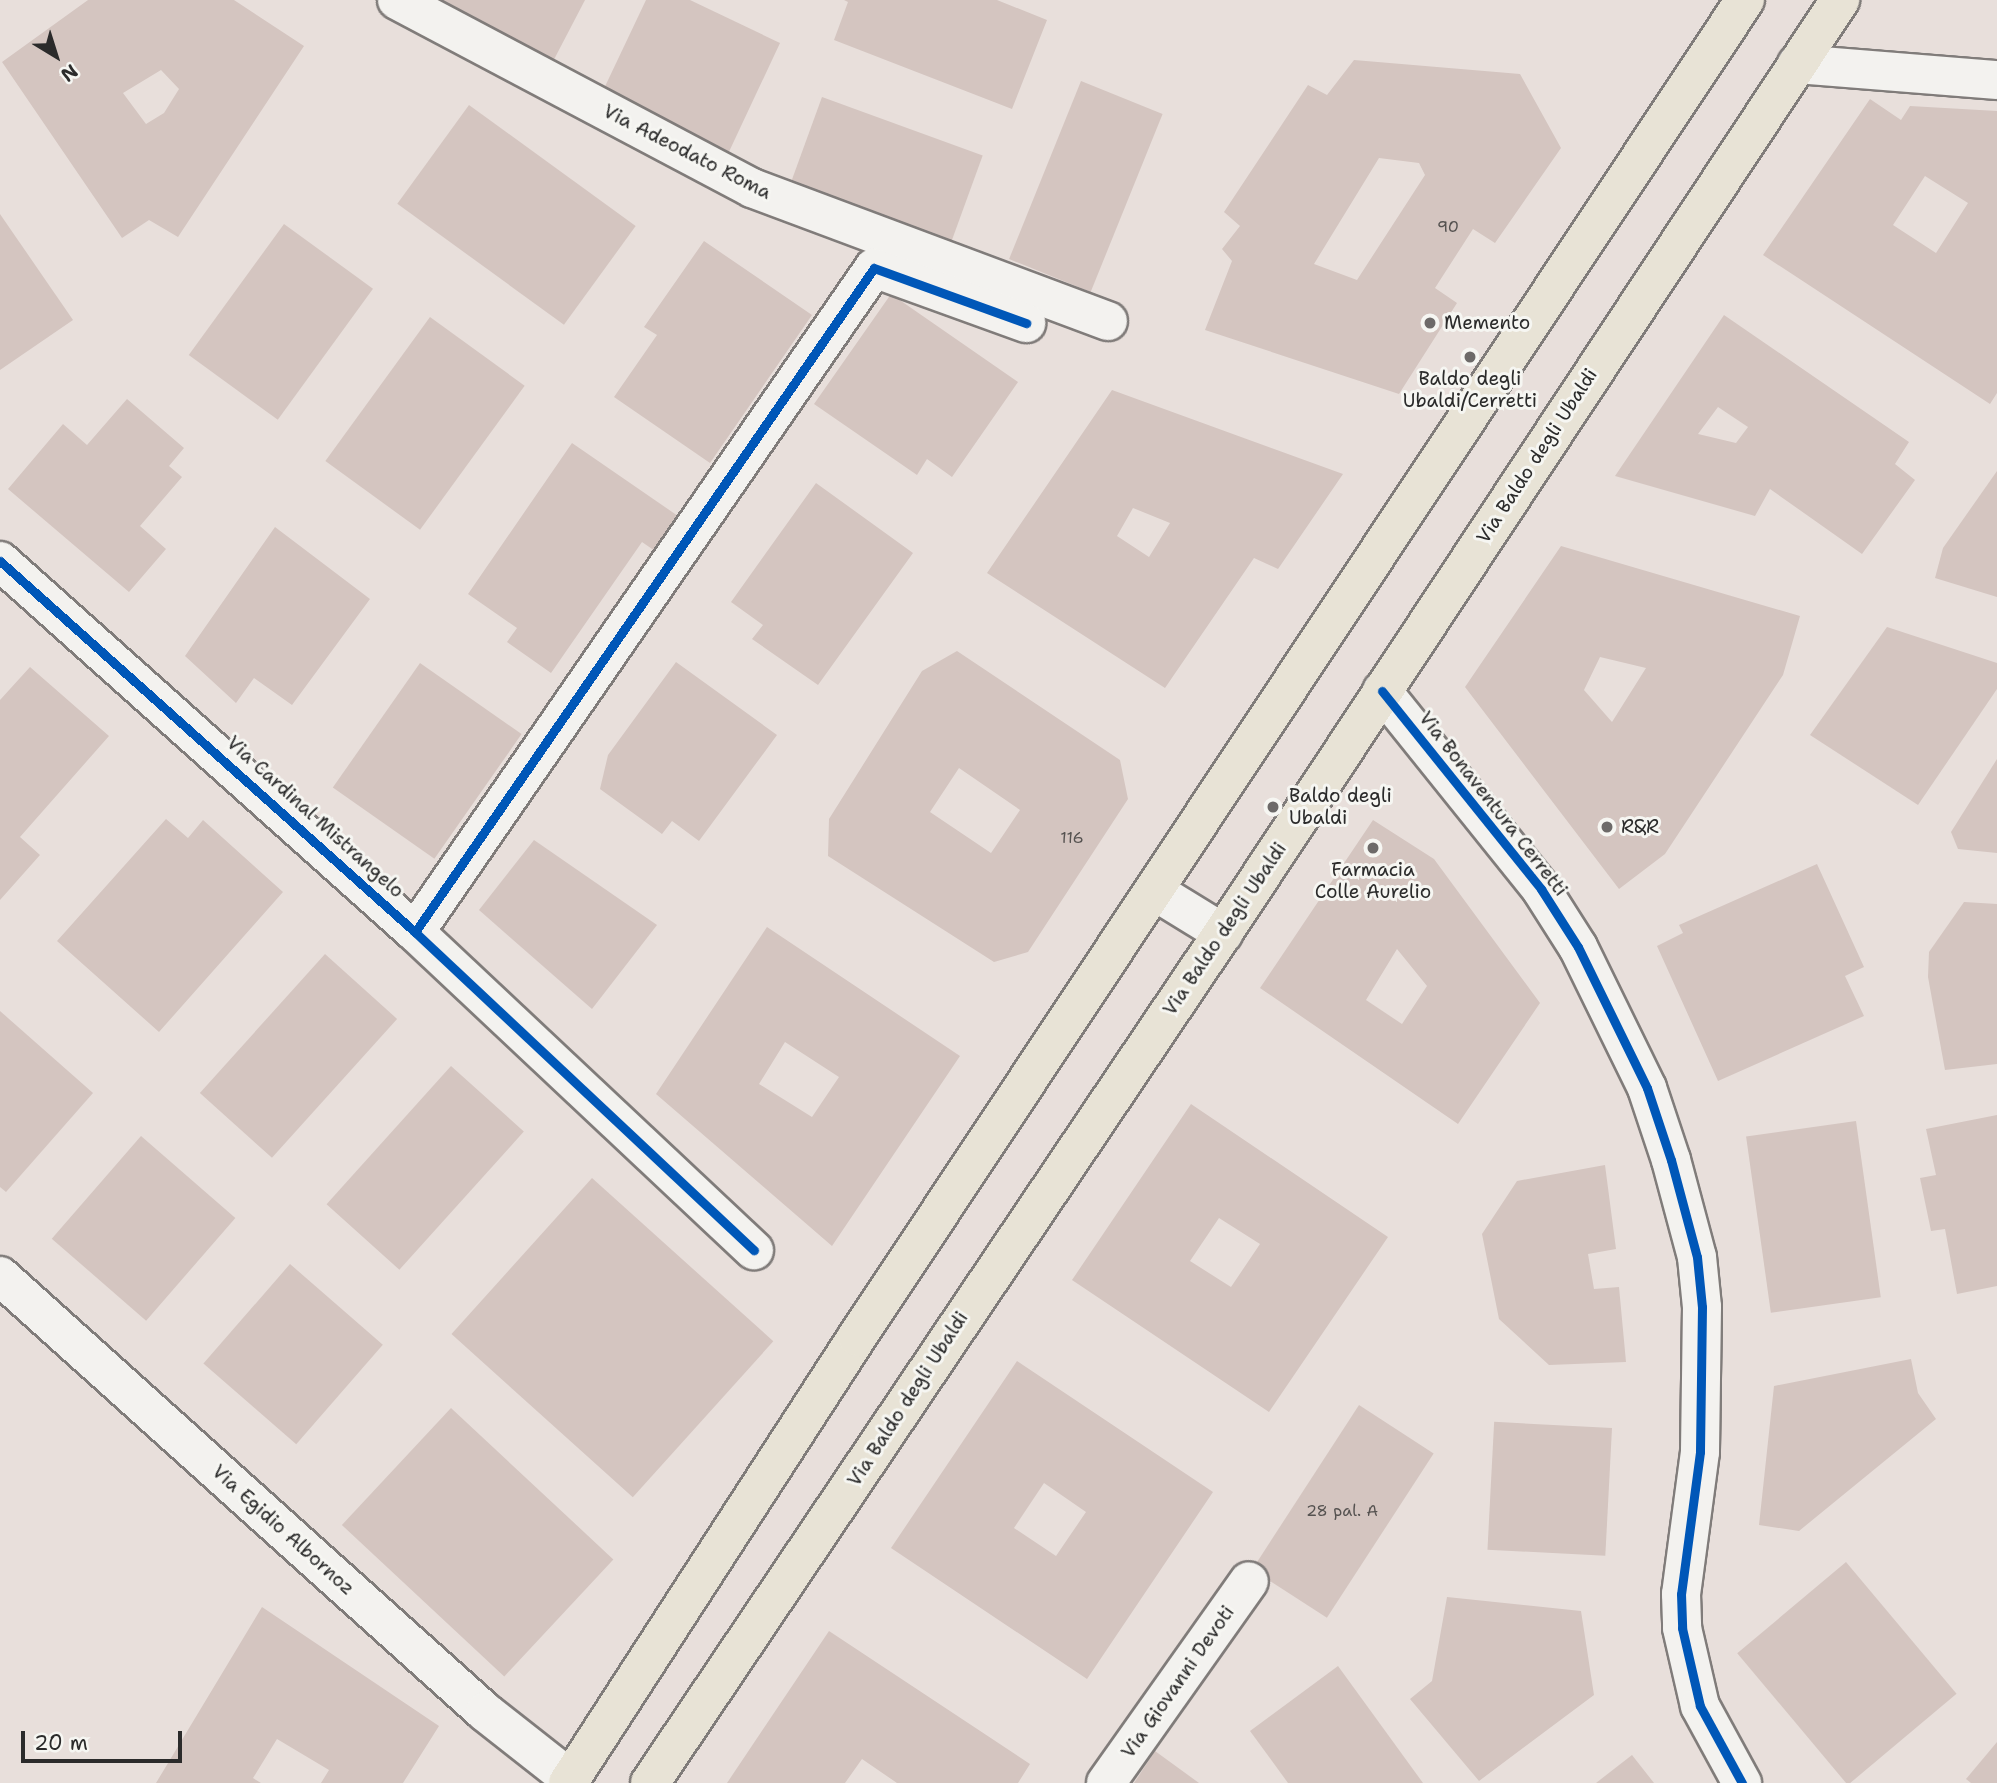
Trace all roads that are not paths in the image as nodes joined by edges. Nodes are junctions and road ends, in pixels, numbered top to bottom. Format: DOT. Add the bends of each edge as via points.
graph roads {
  1 [pos="397,0"];
  2 [pos="1745,0"];
  3 [pos="1840,0"];
  4 [pos="1797,64"];
  5 [pos="1997,80"];
  6 [pos="1108,321"];
  7 [pos="1026,323"];
  8 [pos="0,561"];
  9 [pos="1382,691"];
  10 [pos="1156,892"];
  11 [pos="415,932"];
  12 [pos="1223,933"];
  13 [pos="754,1250"];
  14 [pos="0,1276"];
  15 [pos="1249,1581"];
  16 [pos="569,1781"];
  17 [pos="650,1783"];
  18 [pos="1106,1783"];
  19 [pos="1742,1783"];
  1 -- 6 [label="street, Via Adeodato Roma" via="752,188"];
  2 -- 10 [label="main road"];
  3 -- 4 [label="main road, Via Baldo degli Ubaldi"];
  4 -- 5 [label="street"];
  4 -- 9 [label="main road, Via Baldo degli Ubaldi"];
  7 -- 11 [label="street" via="874,268"];
  8 -- 11 [label="street, Via Cardinal Mistrangelo"];
  9 -- 12 [label="main road, Via Baldo degli Ubaldi"];
  9 -- 19 [label="street, Via Bonaventura Cerretti" via="1541,890 1578,947 1637,1064 1671,1160 1697,1257 1702,1307 1700,1452 1682,1582 1682,1628 1700,1706"];
  10 -- 12 [label="street"];
  10 -- 16 [label="main road" via="857,1337"];
  11 -- 13 [label="street, Via Cardinal Mistrangelo"];
  12 -- 17 [label="main road, Via Baldo degli Ubaldi"];
  14 -- 16 [label="street, Via Egidio Albornoz" via="485,1712"];
  15 -- 18 [label="street, Via Giovanni Devoti"];
}
